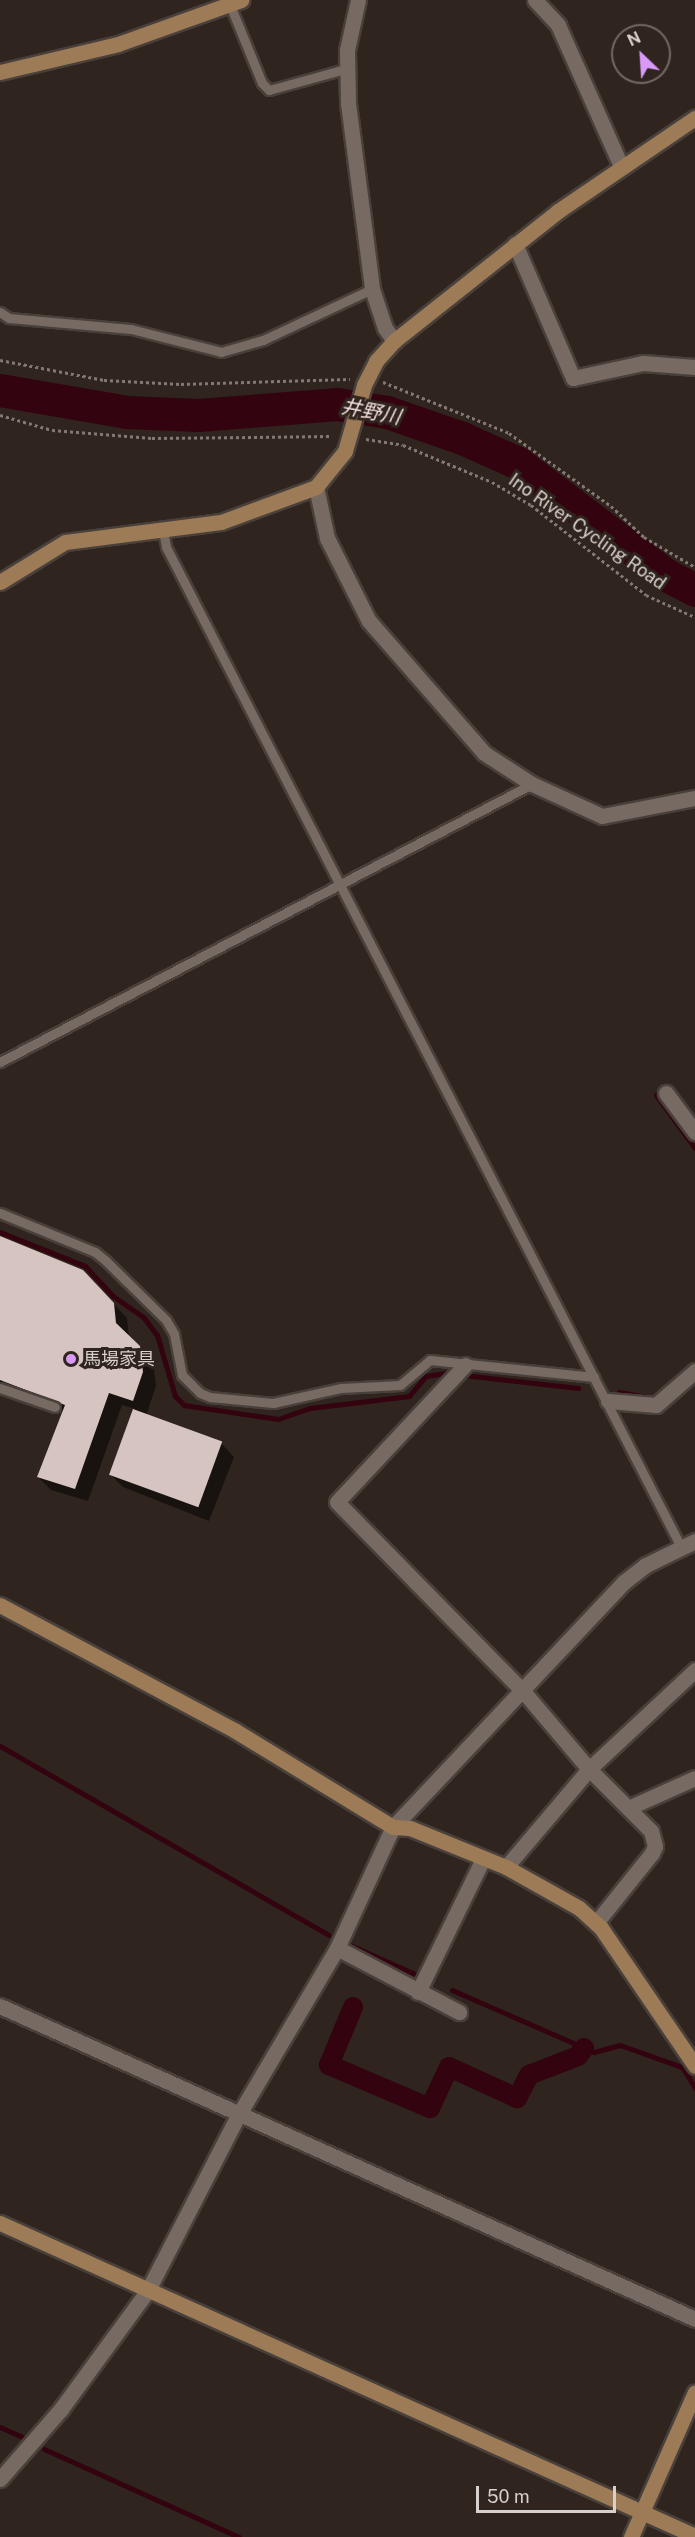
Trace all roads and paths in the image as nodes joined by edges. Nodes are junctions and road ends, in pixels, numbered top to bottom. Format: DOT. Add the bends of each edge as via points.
graph roads {
  1 [pos="358,0"];
  2 [pos="535,0"];
  3 [pos="233,2"];
  4 [pos="345,69"];
  5 [pos="0,72"];
  6 [pos="695,118"];
  7 [pos="621,166"];
  8 [pos="515,244"];
  9 [pos="372,289"];
  10 [pos="0,312"];
  11 [pos="394,341"];
  12 [pos="695,367"];
  13 [pos="0,415"];
  14 [pos="353,436"];
  15 [pos="316,487"];
  16 [pos="164,531"];
  17 [pos="0,582"];
  18 [pos="695,617"];
  19 [pos="532,784"];
  20 [pos="695,798"];
  21 [pos="339,886"];
  22 [pos="0,1062"];
  23 [pos="666,1093"];
  24 [pos="695,1132"];
  25 [pos="0,1213"];
  26 [pos="465,1365"];
  27 [pos="695,1371"];
  28 [pos="594,1377"];
  29 [pos="0,1388"];
  30 [pos="608,1401"];
  31 [pos="55,1407"];
  32 [pos="695,1541"];
  33 [pos="681,1547"];
  34 [pos="0,1605"];
  35 [pos="695,1670"];
  36 [pos="523,1691"];
  37 [pos="589,1769"];
  38 [pos="695,1778"];
  39 [pos="628,1808"];
  40 [pos="393,1827"];
  41 [pos="483,1859"];
  42 [pos="506,1867"];
  43 [pos="596,1923"];
  44 [pos="337,1948"];
  45 [pos="418,1992"];
  46 [pos="0,2006"];
  47 [pos="459,2012"];
  48 [pos="695,2066"];
  49 [pos="239,2114"];
  50 [pos="0,2223"];
  51 [pos="148,2290"];
  52 [pos="695,2319"];
  53 [pos="695,2392"];
  54 [pos="0,2479"];
  55 [pos="642,2512"];
  56 [pos="695,2536"];
  57 [pos="631,2537"];
  1 -- 4 [label="street"];
  2 -- 7 [label="street" via="558,26"];
  3 -- 4 [label="lane" via="262,83 269,90"];
  3 -- 5 [label="street" via="108,47"];
  4 -- 9 [label="street"];
  6 -- 7 [label="street"];
  7 -- 8 [label="street"];
  8 -- 11 [label="street"];
  8 -- 12 [label="street" via="573,378 643,363"];
  9 -- 10 [label="lane" via="263,340 221,352 131,329 9,318"];
  9 -- 11 [label="street" via="385,328"];
  11 -- 14 [label="street" via="376,361 364,385"];
  13 -- 14 [label="path, Ino River Cycling Road" via="52,430 140,438"];
  14 -- 15 [label="street" via="338,463"];
  14 -- 18 [label="path, Ino River Cycling Road" via="403,445 492,482 531,505 646,595"];
  15 -- 16 [label="street" via="221,522"];
  15 -- 19 [label="street" via="327,538 369,621 468,739"];
  16 -- 17 [label="street" via="116,533 65,542"];
  16 -- 21 [label="lane" via="166,547"];
  19 -- 20 [label="street" via="603,816"];
  19 -- 21 [label="lane"];
  21 -- 22 [label="lane"];
  21 -- 28 [label="lane"];
  23 -- 24 [label="street"];
  25 -- 26 [label="lane" via="95,1252 106,1261 166,1320 174,1334 182,1375 200,1393 210,1397 273,1403 341,1388 400,1385 430,1360"];
  26 -- 28 [label="lane"];
  26 -- 36 [label="street" via="337,1502"];
  27 -- 30 [label="street" via="656,1405"];
  28 -- 30 [label="lane"];
  29 -- 31 [label="lane"];
  30 -- 33 [label="lane"];
  32 -- 33 [label="street"];
  33 -- 36 [label="street" via="624,1581"];
  34 -- 40 [label="street" via="234,1730"];
  35 -- 37 [label="street"];
  36 -- 37 [label="street"];
  36 -- 40 [label="street"];
  37 -- 39 [label="street"];
  37 -- 42 [label="street"];
  38 -- 39 [label="street"];
  39 -- 43 [label="street" via="651,1831 655,1846"];
  40 -- 41 [label="street" via="410,1828"];
  40 -- 44 [label="street"];
  41 -- 42 [label="street"];
  41 -- 45 [label="street"];
  42 -- 43 [label="street" via="565,1899"];
  43 -- 48 [label="street"];
  44 -- 45 [label="street"];
  44 -- 49 [label="street"];
  45 -- 47 [label="street"];
  46 -- 49 [label="street"];
  49 -- 51 [label="street"];
  49 -- 52 [label="street"];
  50 -- 51 [label="street"];
  51 -- 54 [label="street" via="61,2409"];
  51 -- 55 [label="street"];
  53 -- 55 [label="street"];
  55 -- 56 [label="street"];
  55 -- 57 [label="street"];
}
